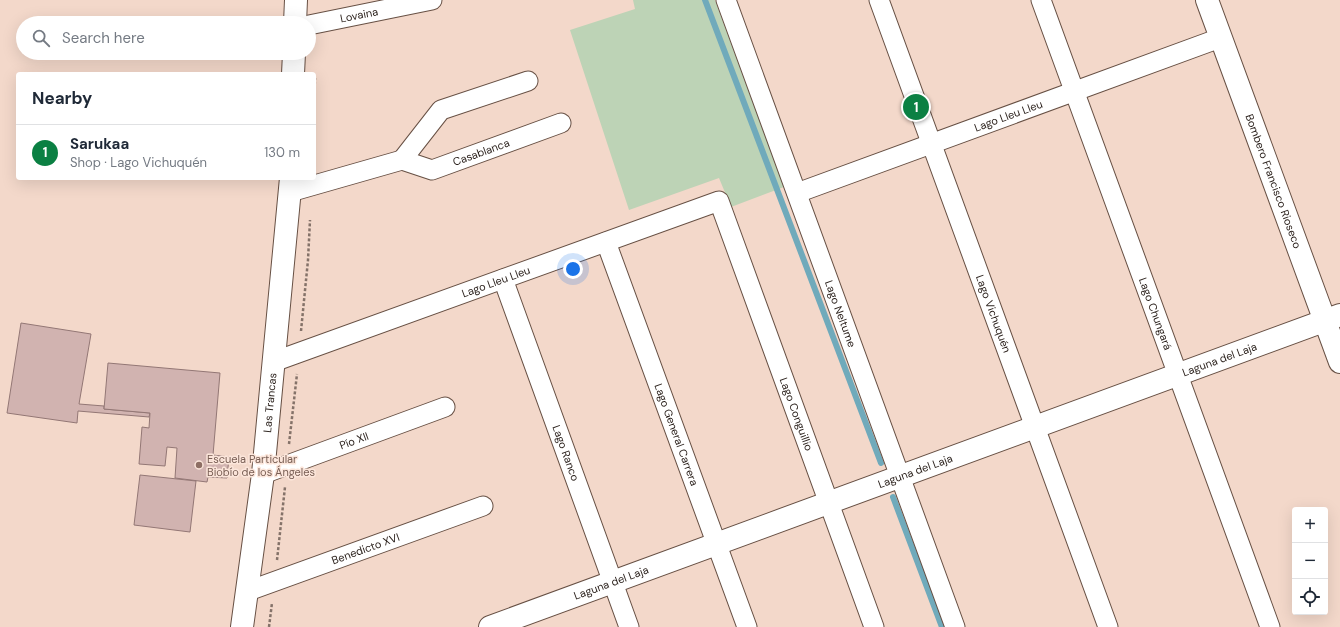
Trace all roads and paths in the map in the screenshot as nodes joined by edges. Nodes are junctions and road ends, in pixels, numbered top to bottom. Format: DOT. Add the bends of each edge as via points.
graph roads {
  1 [pos="296,0"];
  2 [pos="432,0"];
  3 [pos="726,0"];
  4 [pos="879,0"];
  5 [pos="1041,0"];
  6 [pos="1207,0"];
  7 [pos="295,16"];
  8 [pos="316,24"];
  9 [pos="1220,38"];
  10 [pos="294,60"];
  11 [pos="294,72"];
  12 [pos="528,81"];
  13 [pos="1074,91"];
  14 [pos="561,123"];
  15 [pos="932,143"];
  16 [pos="402,160"];
  17 [pos="290,185"];
  18 [pos="312,186"];
  19 [pos="797,193"];
  20 [pos="718,201"];
  21 [pos="606,242"];
  22 [pos="502,279"];
  23 [pos="1332,318"];
  24 [pos="299,353"];
  25 [pos="273,362"];
  26 [pos="1340,362"];
  27 [pos="1178,374"];
  28 [pos="445,407"];
  29 [pos="1035,427"];
  30 [pos="287,464"];
  31 [pos="263,474"];
  32 [pos="900,476"];
  33 [pos="828,503"];
  34 [pos="482,506"];
  35 [pos="716,544"];
  36 [pos="275,581"];
  37 [pos="613,582"];
  38 [pos="248,591"];
  39 [pos="514,623"];
  40 [pos="242,627"];
  41 [pos="269,627"];
  42 [pos="490,627"];
  43 [pos="630,627"];
  44 [pos="747,627"];
  45 [pos="874,627"];
  46 [pos="955,627"];
  47 [pos="1108,627"];
  48 [pos="1270,627"];
  1 -- 7 [label="street"];
  2 -- 8 [label="street, Lovaina"];
  3 -- 19 [label="street, Lago Neltume"];
  4 -- 15 [label="street, Lago Vichuquén"];
  5 -- 13 [label="street, Lago Chungará"];
  6 -- 9 [label="street, Bombero Francisco Rioseco"];
  9 -- 13 [label="street, Lago Lleu Lleu"];
  9 -- 23 [label="street, Bombero Francisco Rioseco"];
  10 -- 11 [label="street"];
  12 -- 16 [label="street" via="441,110"];
  13 -- 15 [label="street, Lago Lleu Lleu"];
  13 -- 27 [label="street, Lago Chungará"];
  14 -- 16 [label="street, Casablanca" via="432,170"];
  15 -- 19 [label="street, Lago Lleu Lleu"];
  15 -- 29 [label="street, Lago Vichuquén"];
  16 -- 18 [label="street"];
  17 -- 18 [label="street"];
  17 -- 25 [label="street, Las Trancas"];
  18 -- 24 [label="path"];
  19 -- 32 [label="street, Lago Neltume"];
  20 -- 21 [label="street, Lago Lleu Lleu"];
  20 -- 33 [label="street, Lago Conguillio"];
  21 -- 22 [label="street, Lago Lleu Lleu"];
  21 -- 35 [label="street, Lago General Carrera"];
  22 -- 24 [label="street, Lago Lleu Lleu"];
  22 -- 37 [label="street, Lago Ranco"];
  23 -- 26 [label="street, Bombero Francisco Rioseco"];
  23 -- 27 [label="street, Laguna del Laja"];
  24 -- 25 [label="street, Lago Lleu Lleu"];
  24 -- 30 [label="path"];
  25 -- 31 [label="street, Las Trancas"];
  27 -- 29 [label="street, Laguna del Laja"];
  27 -- 48 [label="street, Lago Chungará"];
  28 -- 30 [label="street, Pío XII"];
  29 -- 32 [label="street, Laguna del Laja"];
  29 -- 47 [label="street, Lago Vichuquén"];
  30 -- 31 [label="street, Pío XII"];
  30 -- 36 [label="path"];
  31 -- 38 [label="street, Las Trancas"];
  32 -- 33 [label="street, Laguna del Laja"];
  32 -- 46 [label="street, Lago Neltume"];
  33 -- 35 [label="street, Laguna del Laja"];
  33 -- 45 [label="street, Lago Conguillio"];
  34 -- 36 [label="street, Benedicto XVI"];
  35 -- 37 [label="street, Laguna del Laja"];
  35 -- 44 [label="street, Lago General Carrera"];
  36 -- 38 [label="street, Benedicto XVI"];
  36 -- 41 [label="path"];
  37 -- 39 [label="street, Laguna del Laja"];
  37 -- 43 [label="street, Lago Ranco"];
  38 -- 40 [label="street, Las Trancas"];
  39 -- 42 [label="street, Laguna del Laja"];
}
